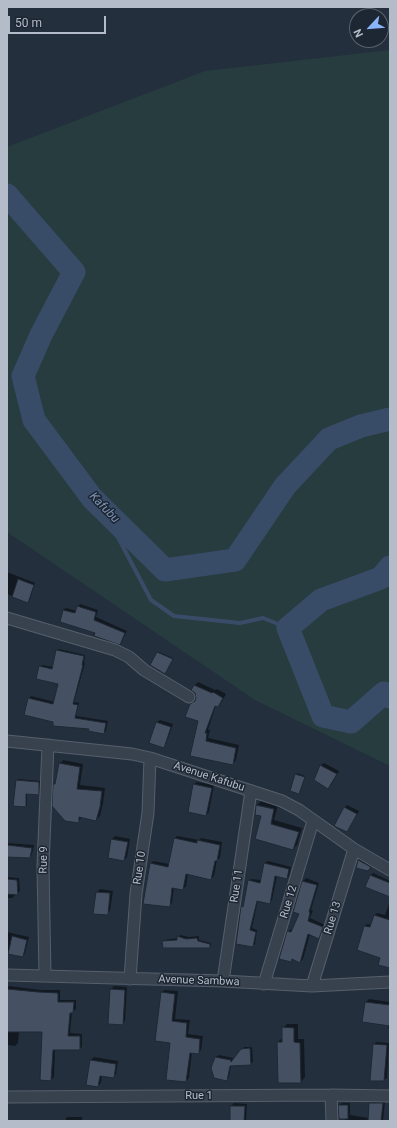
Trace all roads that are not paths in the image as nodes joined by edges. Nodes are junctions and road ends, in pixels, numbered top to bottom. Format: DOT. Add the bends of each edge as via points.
graph roads {
  1 [pos="7,618"];
  2 [pos="189,697"];
  3 [pos="7,741"];
  4 [pos="48,745"];
  5 [pos="150,758"];
  6 [pos="251,791"];
  7 [pos="313,821"];
  8 [pos="354,849"];
  9 [pos="390,870"];
  10 [pos="7,975"];
  11 [pos="45,976"];
  12 [pos="130,979"];
  13 [pos="223,982"];
  14 [pos="390,982"];
  15 [pos="264,984"];
  16 [pos="312,986"];
  17 [pos="331,1095"];
  18 [pos="390,1096"];
  19 [pos="7,1097"];
  20 [pos="332,1121"];
  1 -- 2 [label="street" via="114,650 129,657 144,670"];
  3 -- 4 [label="street, Avenue Kafubu"];
  4 -- 5 [label="street, Avenue Kafubu"];
  4 -- 11 [label="street, Rue 9" via="43,866"];
  5 -- 6 [label="street, Avenue Kafubu"];
  5 -- 12 [label="street, Rue 10" via="148,812 136,894"];
  6 -- 7 [label="street, Avenue Kafubu" via="282,801"];
  6 -- 13 [label="street, Rue 11"];
  7 -- 8 [label="street, Avenue Kafubu"];
  7 -- 15 [label="street, Rue 12"];
  8 -- 9 [label="street, Avenue Kafubu"];
  8 -- 16 [label="street, Rue 13"];
  10 -- 11 [label="street, Avenue Sambwa"];
  11 -- 12 [label="street, Avenue Sambwa"];
  12 -- 13 [label="street, Avenue Sambwa"];
  13 -- 15 [label="street, Avenue Sambwa"];
  14 -- 16 [label="street, Avenue Sambwa"];
  15 -- 16 [label="street, Avenue Sambwa"];
  17 -- 18 [label="street, Rue 1"];
  17 -- 19 [label="street, Rue 1"];
  17 -- 20 [label="street"];
}
